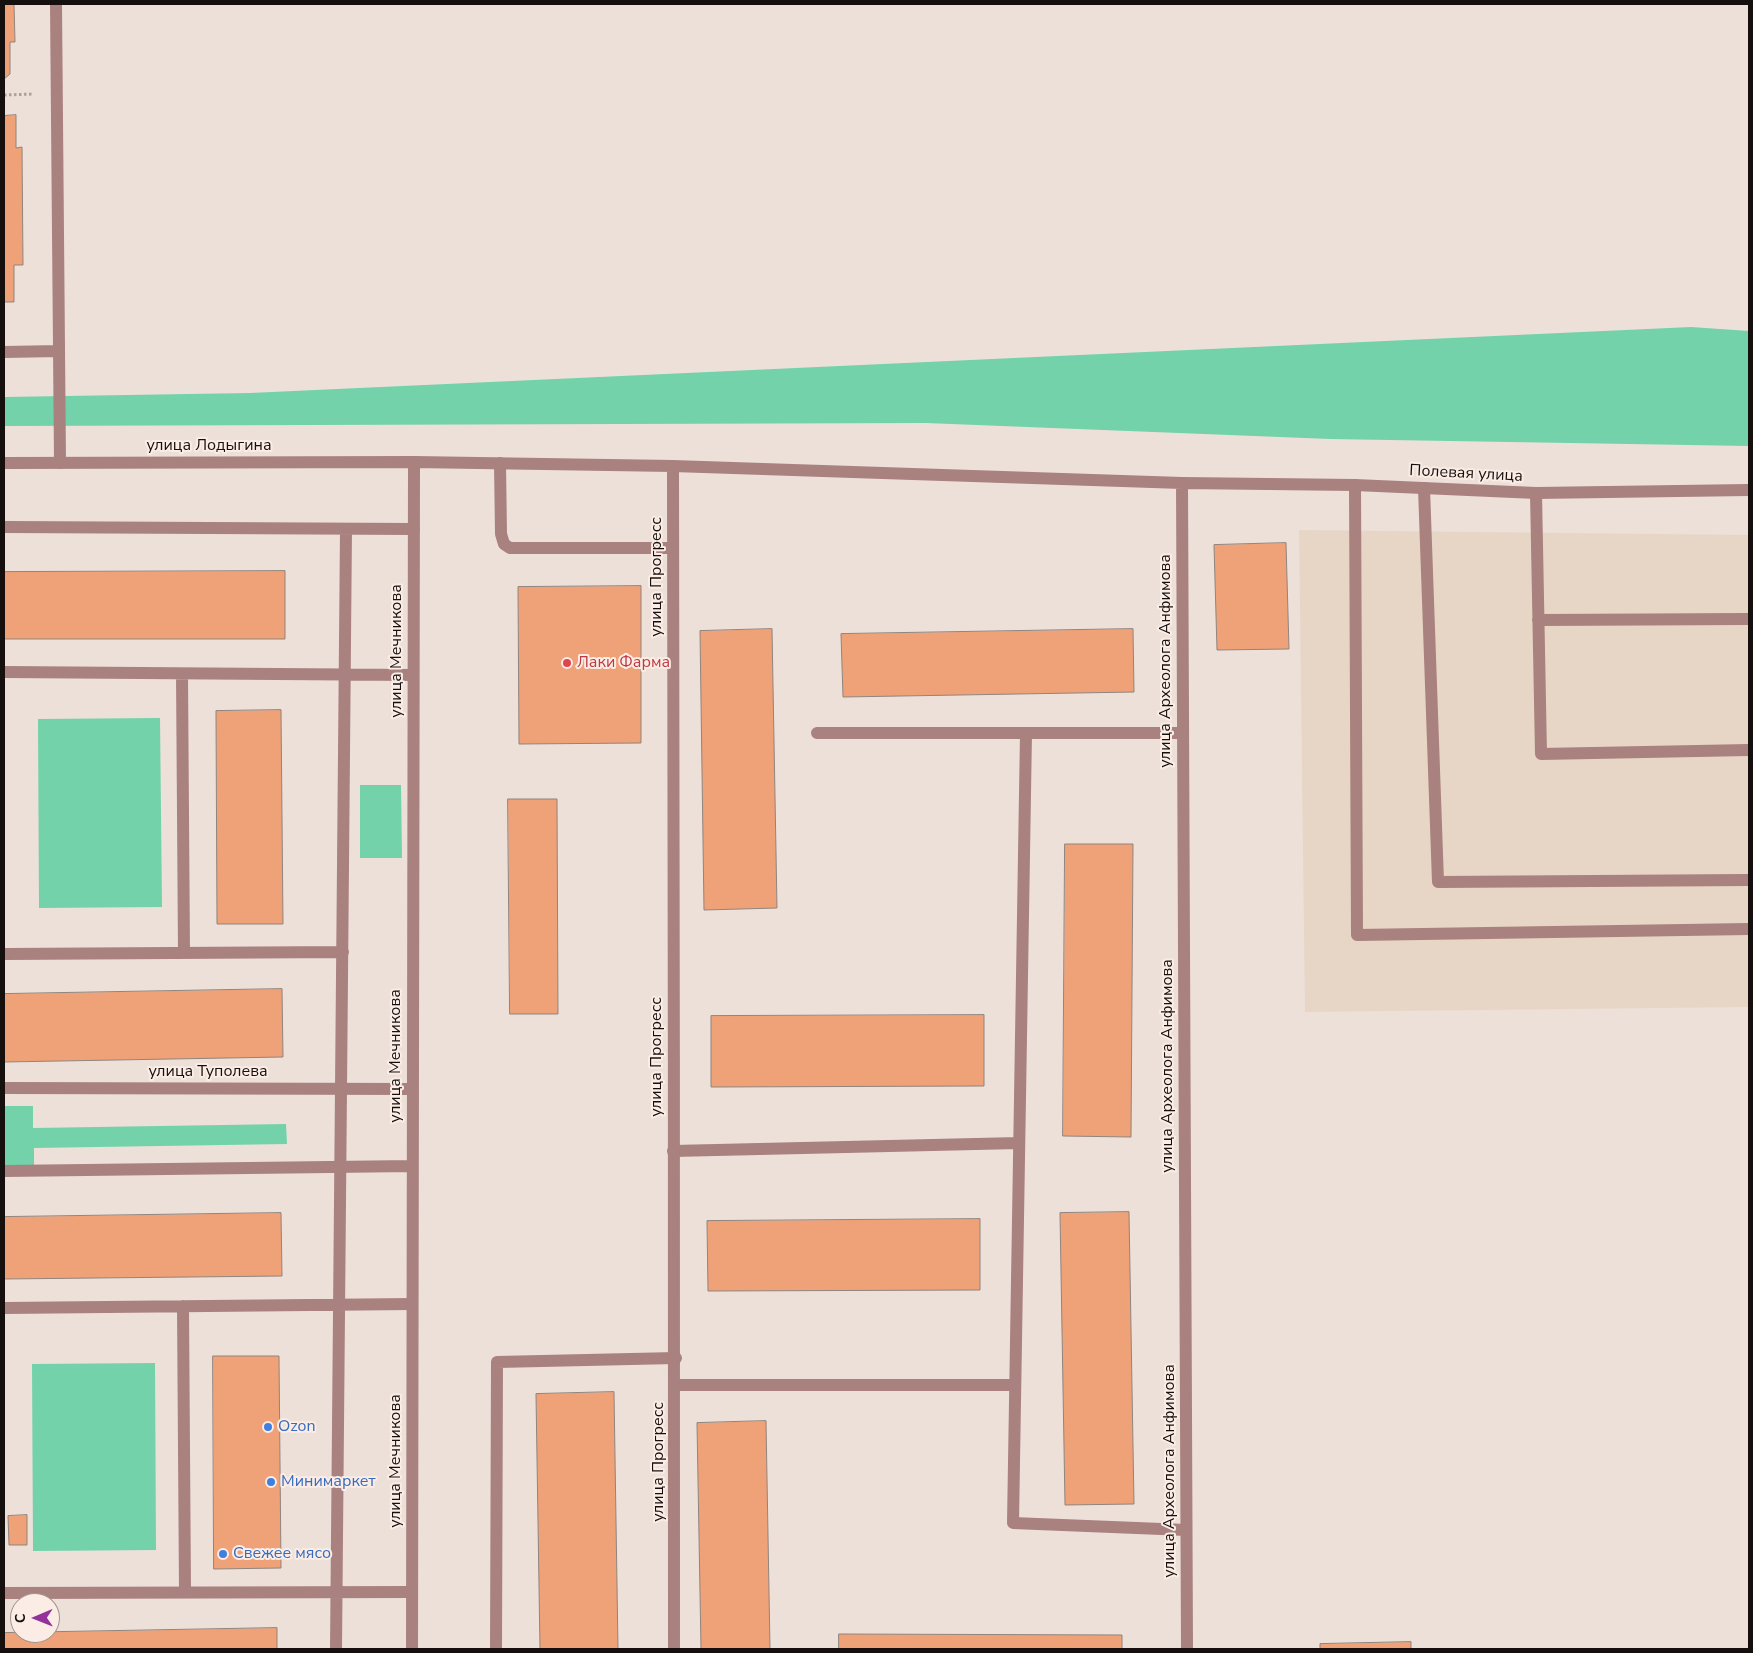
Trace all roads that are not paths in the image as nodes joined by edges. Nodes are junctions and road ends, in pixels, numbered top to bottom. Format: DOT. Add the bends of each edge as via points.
graph roads {
  1 [pos="56,4"];
  2 [pos="59,351"];
  3 [pos="4,352"];
  4 [pos="414,462"];
  5 [pos="4,463"];
  6 [pos="60,463"];
  7 [pos="500,463"];
  8 [pos="673,466"];
  9 [pos="1182,483"];
  10 [pos="1355,485"];
  11 [pos="1424,488"];
  12 [pos="1749,490"];
  13 [pos="1536,493"];
  14 [pos="4,527"];
  15 [pos="346,528"];
  16 [pos="414,529"];
  17 [pos="673,548"];
  18 [pos="1749,619"];
  19 [pos="1538,620"];
  20 [pos="4,672"];
  21 [pos="182,674"];
  22 [pos="345,675"];
  23 [pos="413,676"];
  24 [pos="817,733"];
  25 [pos="1026,733"];
  26 [pos="1183,733"];
  27 [pos="1749,750"];
  28 [pos="1749,880"];
  29 [pos="1749,929"];
  30 [pos="342,952"];
  31 [pos="184,953"];
  32 [pos="4,954"];
  33 [pos="4,1088"];
  34 [pos="341,1089"];
  35 [pos="413,1089"];
  36 [pos="1019,1143"];
  37 [pos="673,1151"];
  38 [pos="412,1166"];
  39 [pos="341,1167"];
  40 [pos="4,1170"];
  41 [pos="412,1304"];
  42 [pos="339,1305"];
  43 [pos="183,1306"];
  44 [pos="4,1308"];
  45 [pos="676,1358"];
  46 [pos="676,1385"];
  47 [pos="1015,1385"];
  48 [pos="1186,1530"];
  49 [pos="185,1592"];
  50 [pos="337,1592"];
  51 [pos="412,1592"];
  52 [pos="4,1593"];
  53 [pos="336,1649"];
  54 [pos="412,1649"];
  55 [pos="496,1649"];
  56 [pos="674,1649"];
  57 [pos="1186,1649"];
  1 -- 2 [label="street"];
  2 -- 3 [label="street"];
  2 -- 6 [label="street"];
  4 -- 6 [label="street, улица Лодыгина"];
  4 -- 7 [label="street, улица Лодыгина"];
  4 -- 16 [label="street, улица Мечникова"];
  5 -- 6 [label="street, улица Лодыгина"];
  7 -- 8 [label="street, улица Лодыгина"];
  7 -- 17 [label="street" via="501,534 504,544 510,548"];
  8 -- 9 [label="street, Полевая улица"];
  8 -- 17 [label="street, улица Прогресс"];
  9 -- 10 [label="street, Полевая улица"];
  9 -- 26 [label="street, улица Археолога Анфимова"];
  10 -- 11 [label="street, Полевая улица"];
  10 -- 29 [label="street" via="1357,935"];
  11 -- 13 [label="street, Полевая улица"];
  11 -- 28 [label="street" via="1438,882"];
  12 -- 13 [label="street, Полевая улица"];
  13 -- 19 [label="street"];
  14 -- 15 [label="street"];
  15 -- 16 [label="street"];
  15 -- 22 [label="street"];
  16 -- 23 [label="street, улица Мечникова"];
  17 -- 37 [label="street, улица Прогресс"];
  18 -- 19 [label="street"];
  19 -- 27 [label="street" via="1542,754"];
  20 -- 21 [label="street"];
  21 -- 22 [label="street"];
  21 -- 31 [label="street"];
  22 -- 23 [label="street"];
  22 -- 30 [label="street"];
  23 -- 35 [label="street, улица Мечникова"];
  24 -- 25 [label="street"];
  25 -- 26 [label="street"];
  25 -- 36 [label="street"];
  26 -- 48 [label="street, улица Археолога Анфимова"];
  30 -- 31 [label="street"];
  30 -- 34 [label="street"];
  31 -- 32 [label="street"];
  33 -- 34 [label="street, улица Туполева"];
  34 -- 35 [label="street, улица Туполева"];
  34 -- 39 [label="street"];
  35 -- 38 [label="street, улица Мечникова"];
  36 -- 37 [label="street"];
  36 -- 47 [label="street"];
  37 -- 45 [label="street, улица Прогресс"];
  38 -- 39 [label="street"];
  38 -- 41 [label="street, улица Мечникова"];
  39 -- 40 [label="street"];
  39 -- 42 [label="street"];
  41 -- 42 [label="street"];
  41 -- 51 [label="street, улица Мечникова"];
  42 -- 43 [label="street"];
  42 -- 50 [label="street"];
  43 -- 44 [label="street"];
  43 -- 49 [label="street"];
  45 -- 46 [label="street, улица Прогресс"];
  45 -- 55 [label="street" via="497,1362"];
  46 -- 47 [label="street"];
  46 -- 56 [label="street, улица Прогресс"];
  47 -- 48 [label="street" via="1013,1523"];
  48 -- 57 [label="street, улица Археолога Анфимова"];
  49 -- 50 [label="street"];
  49 -- 52 [label="street"];
  50 -- 51 [label="street"];
  50 -- 53 [label="street"];
  51 -- 54 [label="street, улица Мечникова"];
}
